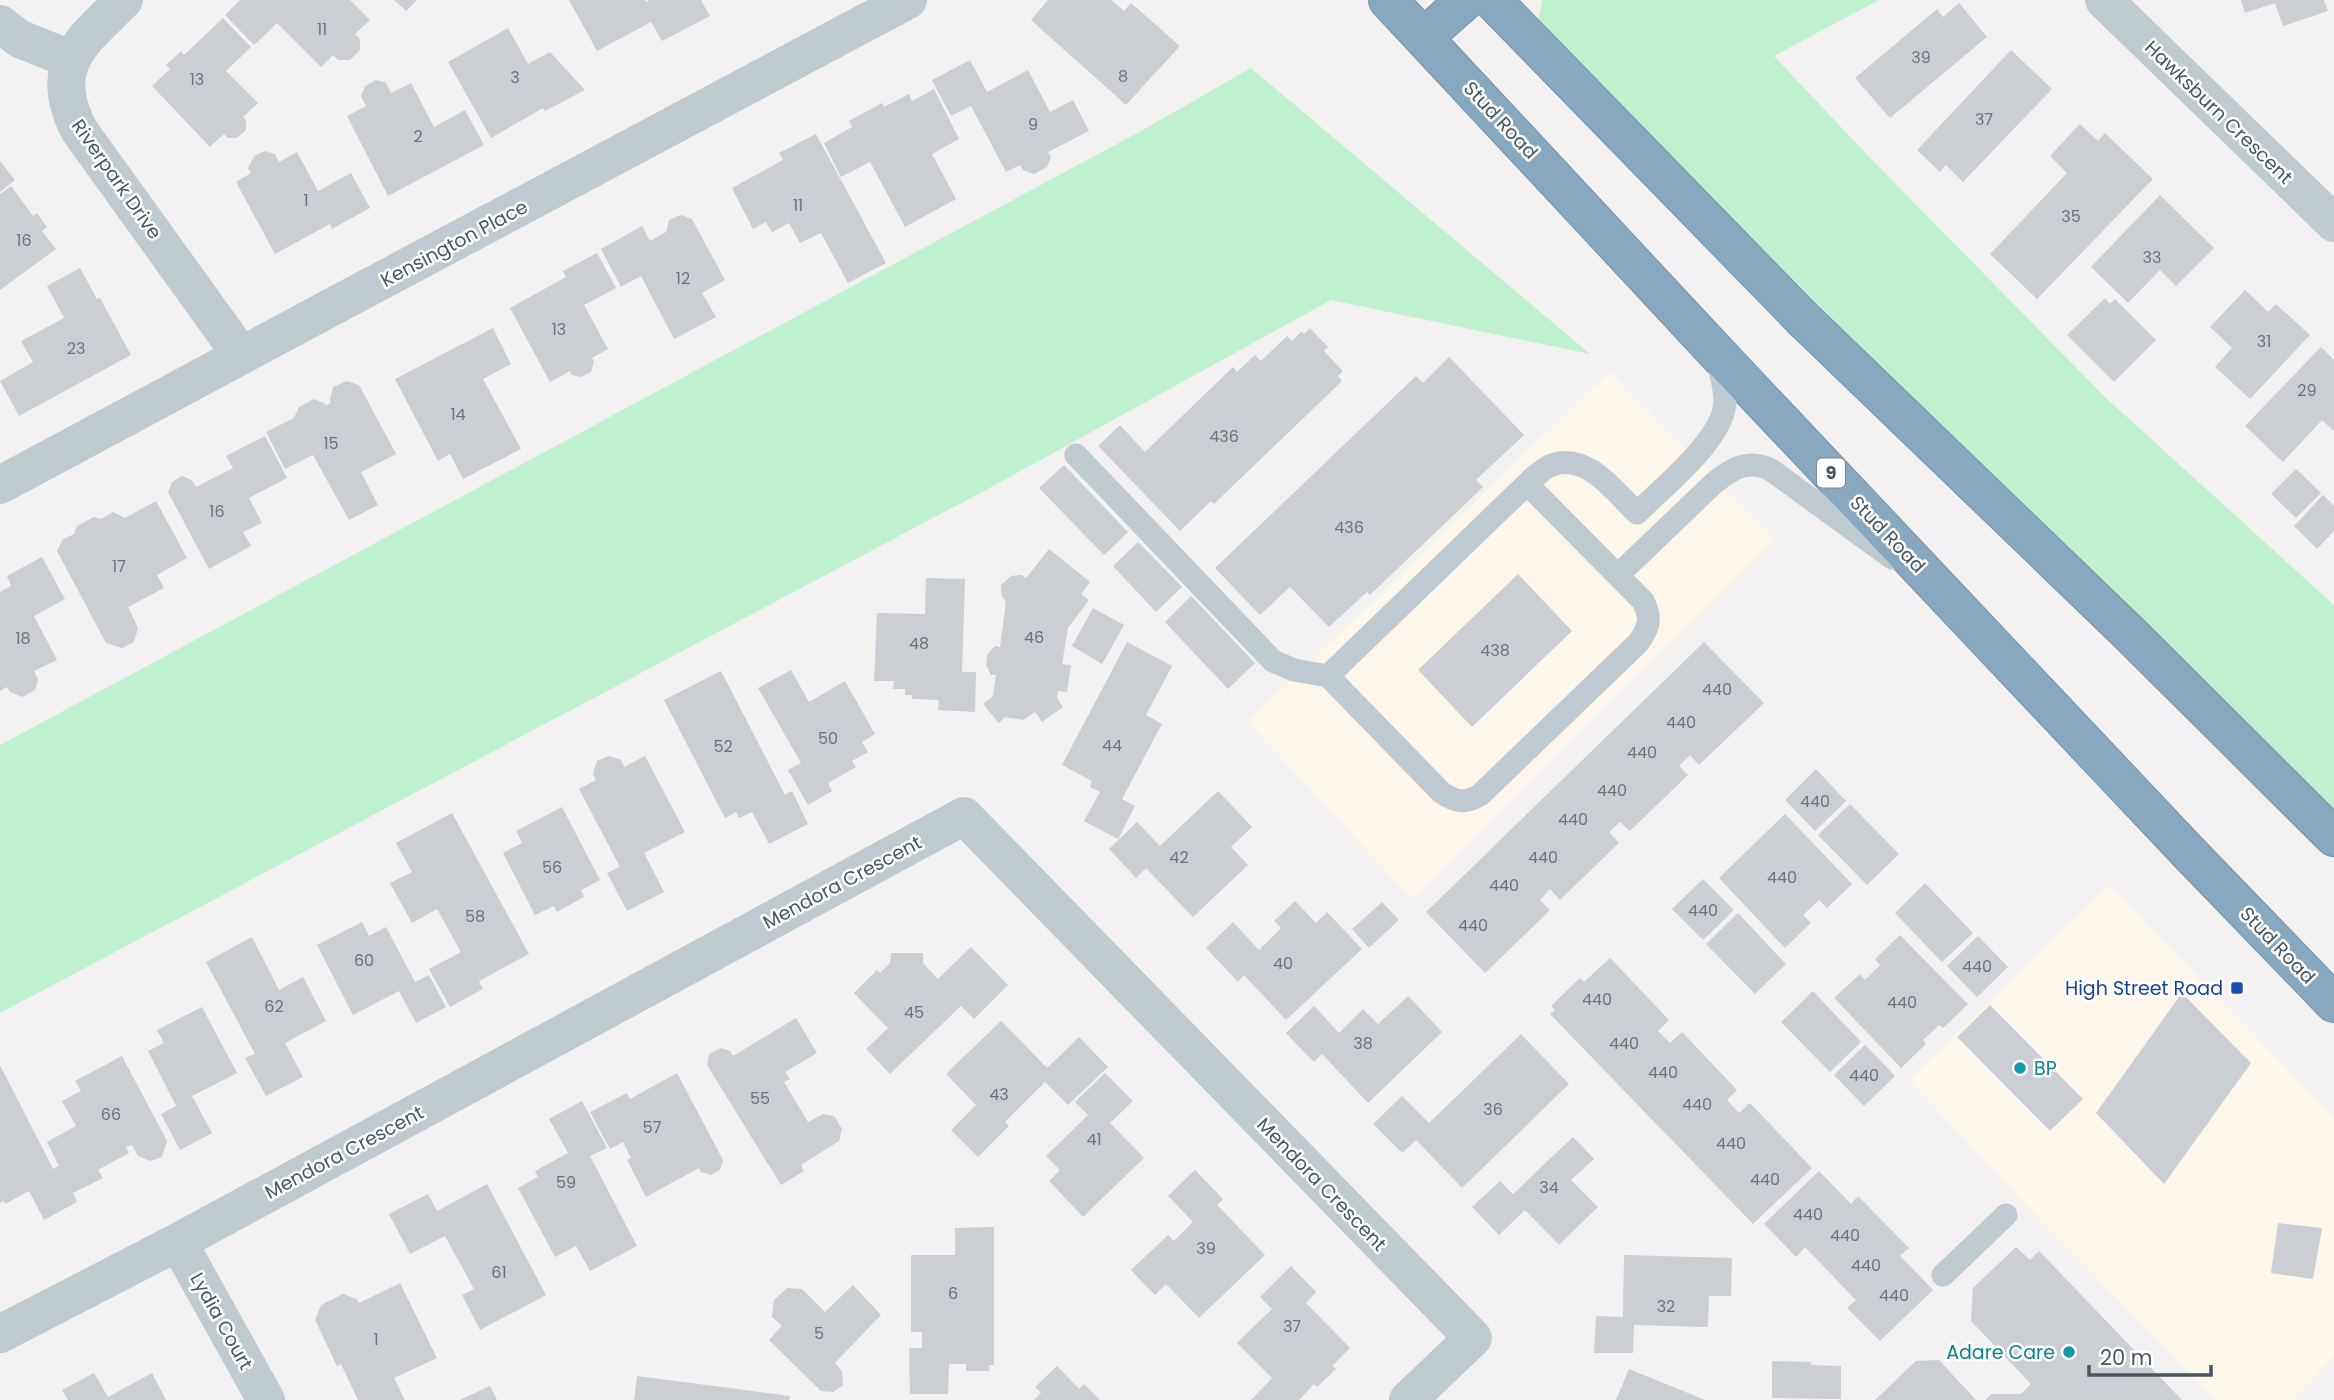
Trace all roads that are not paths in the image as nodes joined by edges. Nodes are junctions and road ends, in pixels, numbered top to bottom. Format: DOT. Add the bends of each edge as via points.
graph roads {
  1 [pos="124,0"];
  2 [pos="908,0"];
  3 [pos="1388,0"];
  4 [pos="1466,0"];
  5 [pos="1492,0"];
  6 [pos="2104,0"];
  7 [pos="0,24"];
  8 [pos="1424,37"];
  9 [pos="70,59"];
  10 [pos="2334,223"];
  11 [pos="1716,352"];
  12 [pos="241,355"];
  13 [pos="1076,455"];
  14 [pos="1527,484"];
  15 [pos="0,485"];
  16 [pos="1618,575"];
  17 [pos="1959,607"];
  18 [pos="1328,676"];
  19 [pos="2334,837"];
  20 [pos="2334,1003"];
  21 [pos="2006,1215"];
  22 [pos="178,1242"];
  23 [pos="1943,1275"];
  24 [pos="0,1334"];
  25 [pos="266,1400"];
  26 [pos="1408,1400"];
  1 -- 9 [label="street"];
  2 -- 12 [label="street, Kensington Place"];
  3 -- 8 [label="highway, Stud Road / 9"];
  4 -- 8 [label="highway"];
  5 -- 19 [label="highway" via="1802,318 2133,636"];
  6 -- 10 [label="street, Hawksburn Crescent"];
  7 -- 9 [label="street" via="20,38"];
  8 -- 11 [label="highway, Stud Road / 9"];
  9 -- 12 [label="street, Riverpark Drive" via="67,95 79,130"];
  11 -- 14 [label="lane" via="1725,399 1716,430 1637,513 1582,465 1566,461 1550,465"];
  11 -- 17 [label="highway, Stud Road / 9"];
  12 -- 15 [label="street, Kensington Place"];
  13 -- 18 [label="lane" via="1273,661"];
  14 -- 16 [label="lane"];
  14 -- 18 [label="lane"];
  16 -- 17 [label="lane" via="1729,471 1741,465 1764,466"];
  16 -- 18 [label="lane" via="1643,601 1650,620 1646,632 1470,801 1459,802 1441,792"];
  17 -- 20 [label="highway, Stud Road / 9"];
  21 -- 23 [label="lane"];
  22 -- 24 [label="street, Mendora Crescent"];
  22 -- 25 [label="street, Lydia Court"];
  22 -- 26 [label="street, Mendora Crescent" via="964,816 1473,1338"];
}
